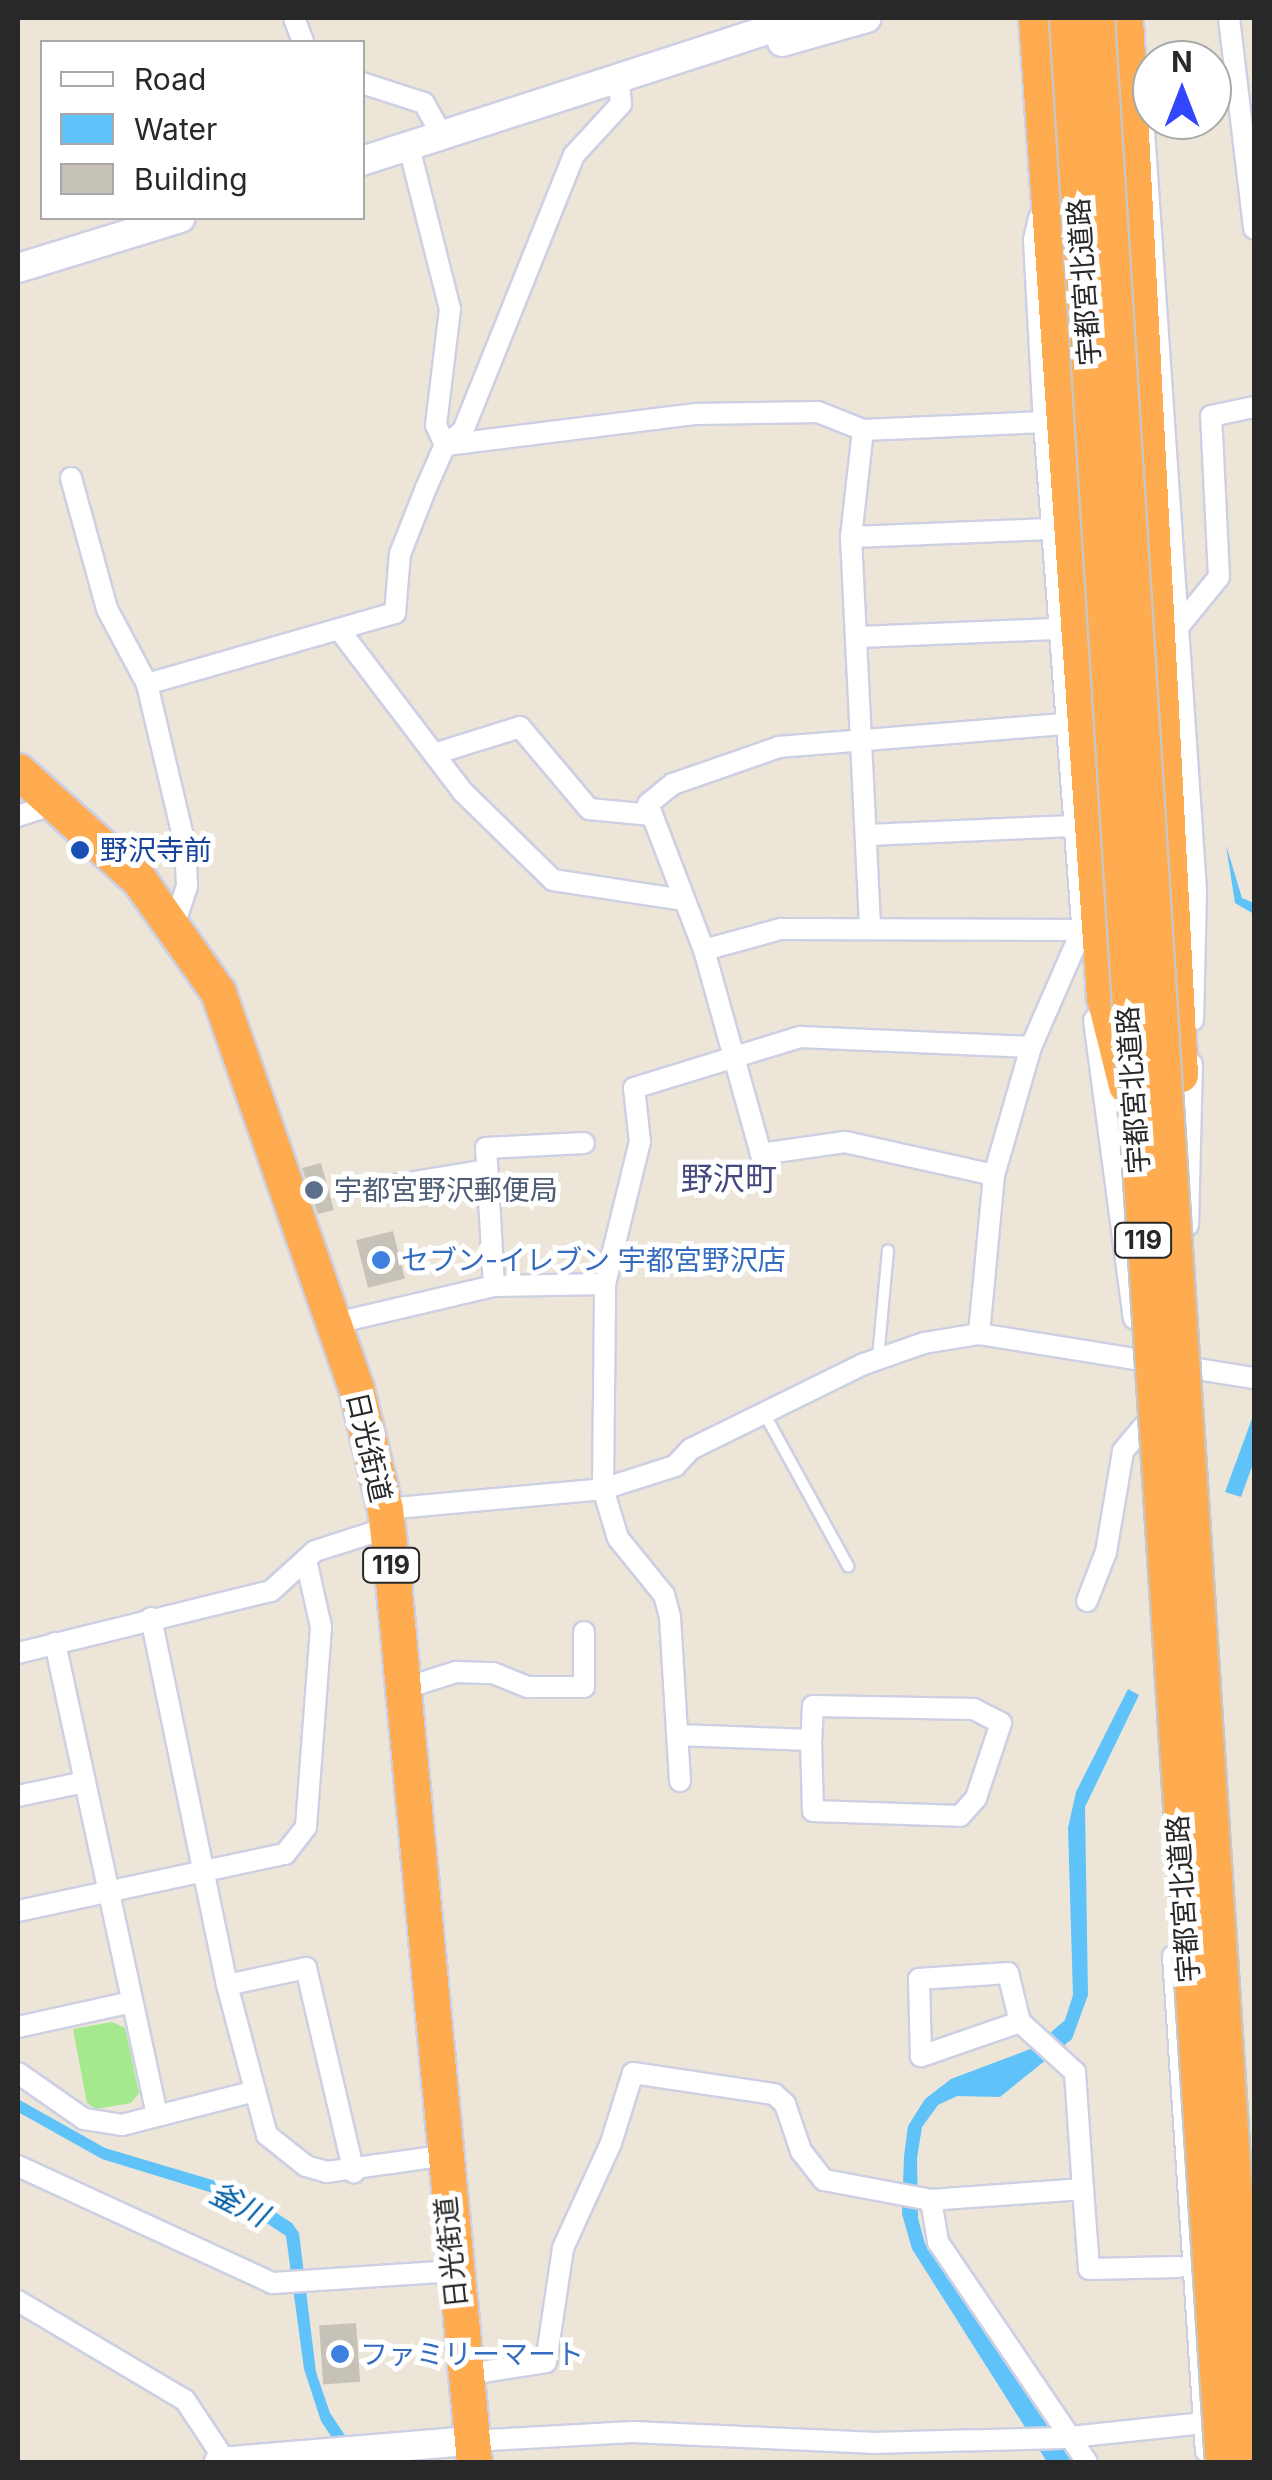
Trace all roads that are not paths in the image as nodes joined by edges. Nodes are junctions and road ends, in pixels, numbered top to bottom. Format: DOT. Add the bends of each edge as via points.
graph roads {
  1 [pos="804,18"];
  2 [pos="867,18"];
  3 [pos="1036,18"];
  4 [pos="1067,18"];
  5 [pos="1096,18"];
  6 [pos="1229,18"];
  7 [pos="1126,34"];
  8 [pos="674,65"];
  9 [pos="619,82"];
  10 [pos="365,84"];
  11 [pos="443,137"];
  12 [pos="410,147"];
  13 [pos="365,161"];
  14 [pos="1048,175"];
  15 [pos="174,220"];
  16 [pos="1254,229"];
  17 [pos="18,268"];
  18 [pos="1254,407"];
  19 [pos="1044,422"];
  20 [pos="863,430"];
  21 [pos="445,445"];
  22 [pos="71,478"];
  23 [pos="1051,528"];
  24 [pos="851,538"];
  25 [pos="1179,626"];
  26 [pos="1057,629"];
  27 [pos="341,632"];
  28 [pos="857,637"];
  29 [pos="147,684"];
  30 [pos="1063,724"];
  31 [pos="864,736"];
  32 [pos="434,754"];
  33 [pos="18,770"];
  34 [pos="56,804"];
  35 [pos="652,815"];
  36 [pos="18,816"];
  37 [pos="1072,826"];
  38 [pos="867,835"];
  39 [pos="684,900"];
  40 [pos="175,923"];
  41 [pos="870,925"];
  42 [pos="1082,930"];
  43 [pos="704,950"];
  44 [pos="1030,1046"];
  45 [pos="737,1054"];
  46 [pos="1134,1120"];
  47 [pos="584,1143"];
  48 [pos="487,1170"];
  49 [pos="994,1175"];
  50 [pos="372,1189"];
  51 [pos="1171,1245"];
  52 [pos="888,1250"];
  53 [pos="605,1284"];
  54 [pos="494,1286"];
  55 [pos="336,1323"];
  56 [pos="978,1334"];
  57 [pos="878,1359"];
  58 [pos="1140,1362"];
  59 [pos="1190,1369"];
  60 [pos="1254,1378"];
  61 [pos="764,1412"];
  62 [pos="1144,1426"];
  63 [pos="603,1489"];
  64 [pos="386,1518"];
  65 [pos="306,1560"];
  66 [pos="848,1566"];
  67 [pos="1087,1602"];
  68 [pos="151,1618"];
  69 [pos="584,1632"];
  70 [pos="55,1643"];
  71 [pos="18,1653"];
  72 [pos="402,1690"];
  73 [pos="677,1735"];
  74 [pos="812,1740"];
  75 [pos="680,1781"];
  76 [pos="85,1782"];
  77 [pos="18,1796"];
  78 [pos="204,1872"];
  79 [pos="108,1892"];
  80 [pos="18,1911"];
  81 [pos="227,1985"];
  82 [pos="132,2002"];
  83 [pos="1020,2022"];
  84 [pos="18,2027"];
  85 [pos="18,2073"];
  86 [pos="252,2092"];
  87 [pos="157,2116"];
  88 [pos="441,2156"];
  89 [pos="18,2166"];
  90 [pos="354,2172"];
  91 [pos="1083,2189"];
  92 [pos="931,2200"];
  93 [pos="1179,2268"];
  94 [pos="452,2271"];
  95 [pos="18,2301"];
  96 [pos="1254,2337"];
  97 [pos="463,2375"];
  98 [pos="1254,2418"];
  99 [pos="1202,2423"];
  100 [pos="1071,2438"];
  101 [pos="472,2452"];
  102 [pos="337,2454"];
  103 [pos="219,2462"];
  104 [pos="226,2462"];
  105 [pos="1088,2462"];
  106 [pos="1207,2462"];
  107 [pos="1223,2462"];
  108 [pos="1251,2462"];
  1 -- 8 [label="street"];
  2 -- 8 [label="street" via="722,59"];
  3 -- 14 [label="highway"];
  4 -- 46 [label="highway, 宇都宮北道路 / 119, bridge"];
  5 -- 51 [label="highway, 宇都宮北道路 / 119, bridge"];
  6 -- 16 [label="street"];
  7 -- 25 [label="street" via="1149,142"];
  7 -- 51 [label="highway, bridge" via="1182,1122"];
  8 -- 9 [label="street"];
  9 -- 11 [label="street"];
  9 -- 21 [label="street" via="621,104 574,155 463,431"];
  10 -- 11 [label="street" via="424,103"];
  11 -- 12 [label="street"];
  12 -- 13 [label="street"];
  12 -- 21 [label="street" via="450,310 436,426"];
  14 -- 19 [label="street" via="1034,240"];
  14 -- 46 [label="highway" via="1104,997"];
  15 -- 17 [label="street"];
  18 -- 25 [label="street" via="1211,416 1219,577"];
  19 -- 20 [label="street"];
  19 -- 23 [label="street"];
  20 -- 21 [label="street" via="818,412 696,414"];
  20 -- 24 [label="street"];
  21 -- 27 [label="street" via="400,554 395,613"];
  22 -- 29 [label="street" via="106,609"];
  23 -- 24 [label="street"];
  23 -- 26 [label="street"];
  24 -- 28 [label="street"];
  25 -- 59 [label="street" via="1196,890"];
  26 -- 28 [label="street"];
  26 -- 30 [label="street"];
  27 -- 29 [label="street"];
  27 -- 32 [label="street"];
  28 -- 31 [label="street"];
  29 -- 40 [label="street" via="185,845 187,886"];
  30 -- 31 [label="street"];
  30 -- 37 [label="street"];
  31 -- 35 [label="street" via="779,747 673,784 648,804"];
  31 -- 38 [label="street"];
  32 -- 35 [label="street" via="520,727 589,808"];
  32 -- 39 [label="street" via="553,880"];
  33 -- 34 [label="highway, 日光街道 / 119"];
  34 -- 36 [label="street"];
  34 -- 40 [label="highway, 日光街道 / 119" via="140,880"];
  35 -- 39 [label="street"];
  37 -- 38 [label="street"];
  37 -- 42 [label="street"];
  38 -- 41 [label="street"];
  39 -- 43 [label="street"];
  40 -- 55 [label="highway, 日光街道 / 119" via="236,1035"];
  41 -- 42 [label="street"];
  41 -- 43 [label="street" via="781,928"];
  42 -- 44 [label="street"];
  42 -- 58 [label="street"];
  43 -- 45 [label="street"];
  44 -- 45 [label="street" via="800,1037"];
  44 -- 49 [label="street"];
  45 -- 49 [label="street" via="761,1154 845,1142"];
  45 -- 53 [label="street" via="634,1088 640,1142"];
  46 -- 107 [label="highway, 宇都宮北道路 / 119, bridge"];
  47 -- 48 [label="street" via="486,1148"];
  48 -- 50 [label="street"];
  48 -- 54 [label="street"];
  49 -- 56 [label="street"];
  51 -- 108 [label="highway, 宇都宮北道路 / 119, bridge"];
  52 -- 57 [label="lane"];
  53 -- 54 [label="street"];
  53 -- 63 [label="street"];
  54 -- 55 [label="street"];
  55 -- 64 [label="highway, 日光街道 / 119"];
  56 -- 57 [label="street"];
  56 -- 58 [label="street"];
  57 -- 61 [label="street"];
  58 -- 59 [label="street"];
  58 -- 62 [label="street"];
  59 -- 60 [label="street"];
  59 -- 96 [label="street"];
  61 -- 63 [label="street" via="690,1449 676,1466"];
  61 -- 66 [label="lane"];
  62 -- 67 [label="street" via="1123,1452 1106,1552"];
  62 -- 99 [label="street"];
  63 -- 64 [label="street"];
  63 -- 73 [label="street" via="634,1564 664,1595"];
  64 -- 65 [label="street"];
  64 -- 72 [label="highway, 日光街道 / 119"];
  65 -- 68 [label="street" via="272,1592"];
  65 -- 78 [label="street" via="321,1627 306,1827 285,1854"];
  68 -- 70 [label="street"];
  68 -- 78 [label="street"];
  69 -- 72 [label="street" via="584,1687 528,1687 493,1673 456,1672"];
  70 -- 71 [label="street"];
  70 -- 76 [label="street"];
  72 -- 88 [label="highway, 日光街道 / 119"];
  73 -- 74 [label="street"];
  73 -- 75 [label="street"];
  74 -- 74 [label="street" via="812,1811 960,1816 976,1798 1000,1723 974,1709 814,1706"];
  76 -- 77 [label="street"];
  76 -- 79 [label="street"];
  78 -- 79 [label="street"];
  78 -- 81 [label="street"];
  79 -- 80 [label="street"];
  79 -- 82 [label="street"];
  81 -- 86 [label="street"];
  81 -- 90 [label="street" via="306,1968"];
  82 -- 84 [label="street"];
  82 -- 87 [label="street"];
  83 -- 83 [label="street" via="1008,1972 919,1980 921,2056"];
  83 -- 91 [label="street" via="1075,2072"];
  85 -- 87 [label="street" via="84,2119 122,2125"];
  86 -- 87 [label="street"];
  86 -- 90 [label="street" via="267,2135 286,2152 306,2166"];
  88 -- 90 [label="street"];
  88 -- 94 [label="highway, 日光街道 / 119"];
  89 -- 94 [label="street" via="156,2232 299,2284"];
  91 -- 92 [label="street"];
  91 -- 93 [label="street" via="1089,2269"];
  92 -- 97 [label="street" via="824,2180 800,2151 785,2104 774,2094 633,2073 611,2143 563,2248 546,2362"];
  92 -- 100 [label="street" via="938,2242"];
  94 -- 97 [label="highway, 日光街道 / 119"];
  95 -- 104 [label="street" via="185,2400"];
  97 -- 101 [label="highway, 日光街道 / 119"];
  98 -- 99 [label="street"];
  99 -- 100 [label="street"];
  99 -- 106 [label="street"];
  100 -- 101 [label="street" via="871,2443 633,2432"];
  100 -- 105 [label="street"];
  101 -- 102 [label="street"];
  102 -- 104 [label="street"];
  103 -- 104 [label="street"];
}
